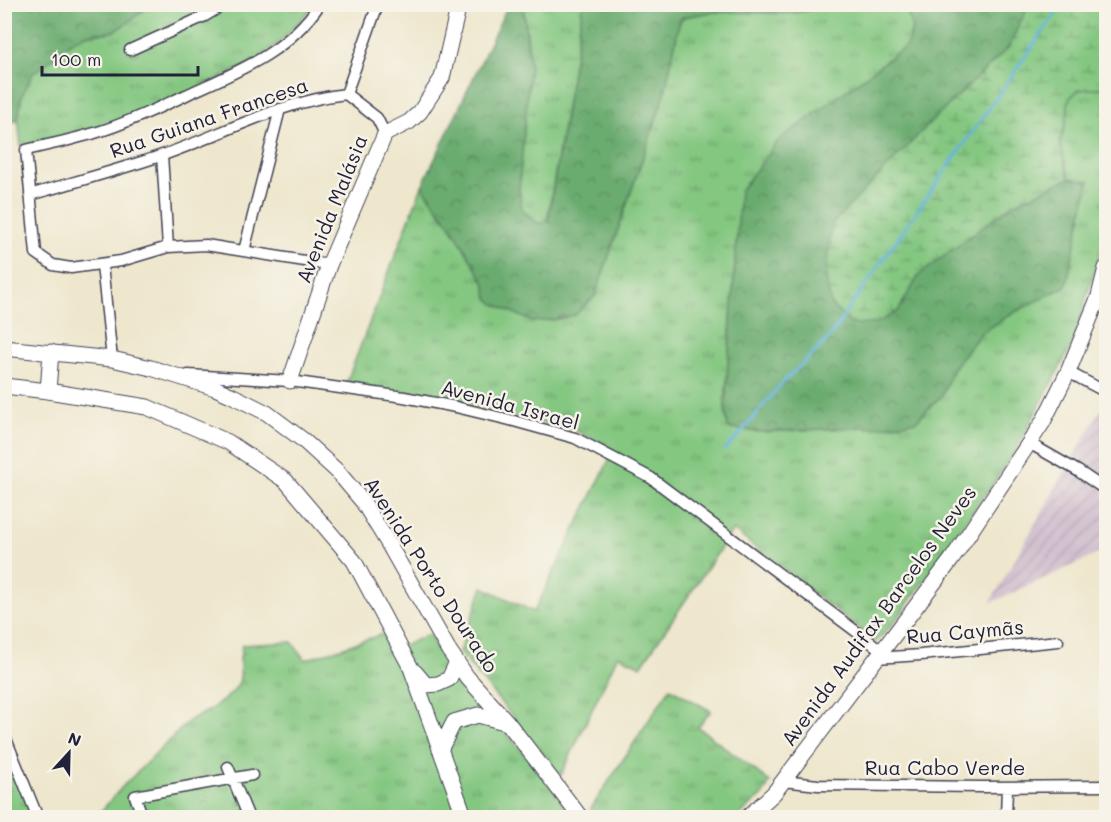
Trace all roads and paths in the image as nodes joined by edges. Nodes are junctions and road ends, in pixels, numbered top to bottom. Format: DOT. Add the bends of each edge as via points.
graph roads {
  1 [pos="225,4"];
  2 [pos="320,4"];
  3 [pos="378,4"];
  4 [pos="459,4"];
  5 [pos="130,50"];
  6 [pos="346,94"];
  7 [pos="280,109"];
  8 [pos="385,134"];
  9 [pos="162,155"];
  10 [pos="30,195"];
  11 [pos="168,247"];
  12 [pos="244,251"];
  13 [pos="102,264"];
  14 [pos="329,265"];
  15 [pos="1107,268"];
  16 [pos="4,348"];
  17 [pos="51,352"];
  18 [pos="112,359"];
  19 [pos="1068,372"];
  20 [pos="173,375"];
  21 [pos="290,381"];
  22 [pos="4,386"];
  23 [pos="48,391"];
  24 [pos="1107,392"];
  25 [pos="1029,443"];
  26 [pos="1107,490"];
  27 [pos="1058,641"];
  28 [pos="879,654"];
  29 [pos="457,662"];
  30 [pos="411,668"];
  31 [pos="508,723"];
  32 [pos="4,734"];
  33 [pos="440,750"];
  34 [pos="228,767"];
  35 [pos="252,775"];
  36 [pos="233,779"];
  37 [pos="1107,786"];
  38 [pos="778,787"];
  39 [pos="1007,787"];
  40 [pos="38,818"];
  41 [pos="143,818"];
  42 [pos="249,818"];
  43 [pos="465,818"];
  44 [pos="581,818"];
  45 [pos="747,818"];
  46 [pos="762,818"];
  47 [pos="1006,818"];
  1 -- 5 [label="street"];
  2 -- 10 [label="street" via="308,22 251,65 102,131 26,150"];
  3 -- 6 [label="street"];
  4 -- 8 [label="street, Avenida Malásia" via="442,78 420,112"];
  6 -- 7 [label="street, Rua Guiana Francesa"];
  6 -- 8 [label="street" via="377,118"];
  7 -- 9 [label="street, Rua Guiana Francesa"];
  7 -- 12 [label="street"];
  8 -- 14 [label="street, Avenida Malásia"];
  9 -- 10 [label="street, Rua Guiana Francesa"];
  9 -- 11 [label="street"];
  10 -- 13 [label="street" via="36,253 53,265 71,268"];
  11 -- 12 [label="street" via="206,245"];
  11 -- 13 [label="street"];
  12 -- 14 [label="street"];
  13 -- 18 [label="street"];
  14 -- 21 [label="street, Avenida Malásia"];
  15 -- 19 [label="street, Avenida Audifax Barcelos Neves"];
  16 -- 17 [label="street, Avenida Porto Dourado"];
  17 -- 18 [label="street, Avenida Porto Dourado"];
  17 -- 23 [label="street"];
  18 -- 20 [label="street, Avenida Porto Dourado"];
  19 -- 24 [label="street"];
  19 -- 25 [label="street, Avenida Audifax Barcelos Neves"];
  20 -- 21 [label="street, Avenida Israel"];
  20 -- 29 [label="street, Avenida Porto Dourado" via="215,388 267,413 338,471 363,502"];
  21 -- 28 [label="street, Avenida Israel" via="456,407 574,438 651,478"];
  22 -- 23 [label="street"];
  23 -- 30 [label="street" via="147,407 228,442 286,481 354,561"];
  25 -- 26 [label="street"];
  25 -- 28 [label="street, Avenida Audifax Barcelos Neves" via="952,559"];
  27 -- 28 [label="street, Rua Caymãs" via="921,655"];
  28 -- 38 [label="street, Avenida Audifax Barcelos Neves"];
  29 -- 30 [label="street" via="449,679 438,684 426,685"];
  29 -- 31 [label="street, Avenida Porto Dourado"];
  30 -- 33 [label="street"];
  31 -- 33 [label="street" via="478,715 454,722"];
  31 -- 44 [label="street, Avenida Porto Dourado"];
  32 -- 40 [label="street"];
  33 -- 43 [label="street"];
  34 -- 36 [label="street"];
  35 -- 36 [label="street"];
  36 -- 41 [label="street" via="135,796"];
  36 -- 42 [label="street"];
  37 -- 39 [label="street, Rua Cabo Verde"];
  38 -- 39 [label="street, Rua Cabo Verde"];
  38 -- 45 [label="street, Avenida Audifax Barcelos Neves"];
  38 -- 46 [label="street, Avenida Audifax Barcelos Neves"];
  39 -- 47 [label="street"];
}
